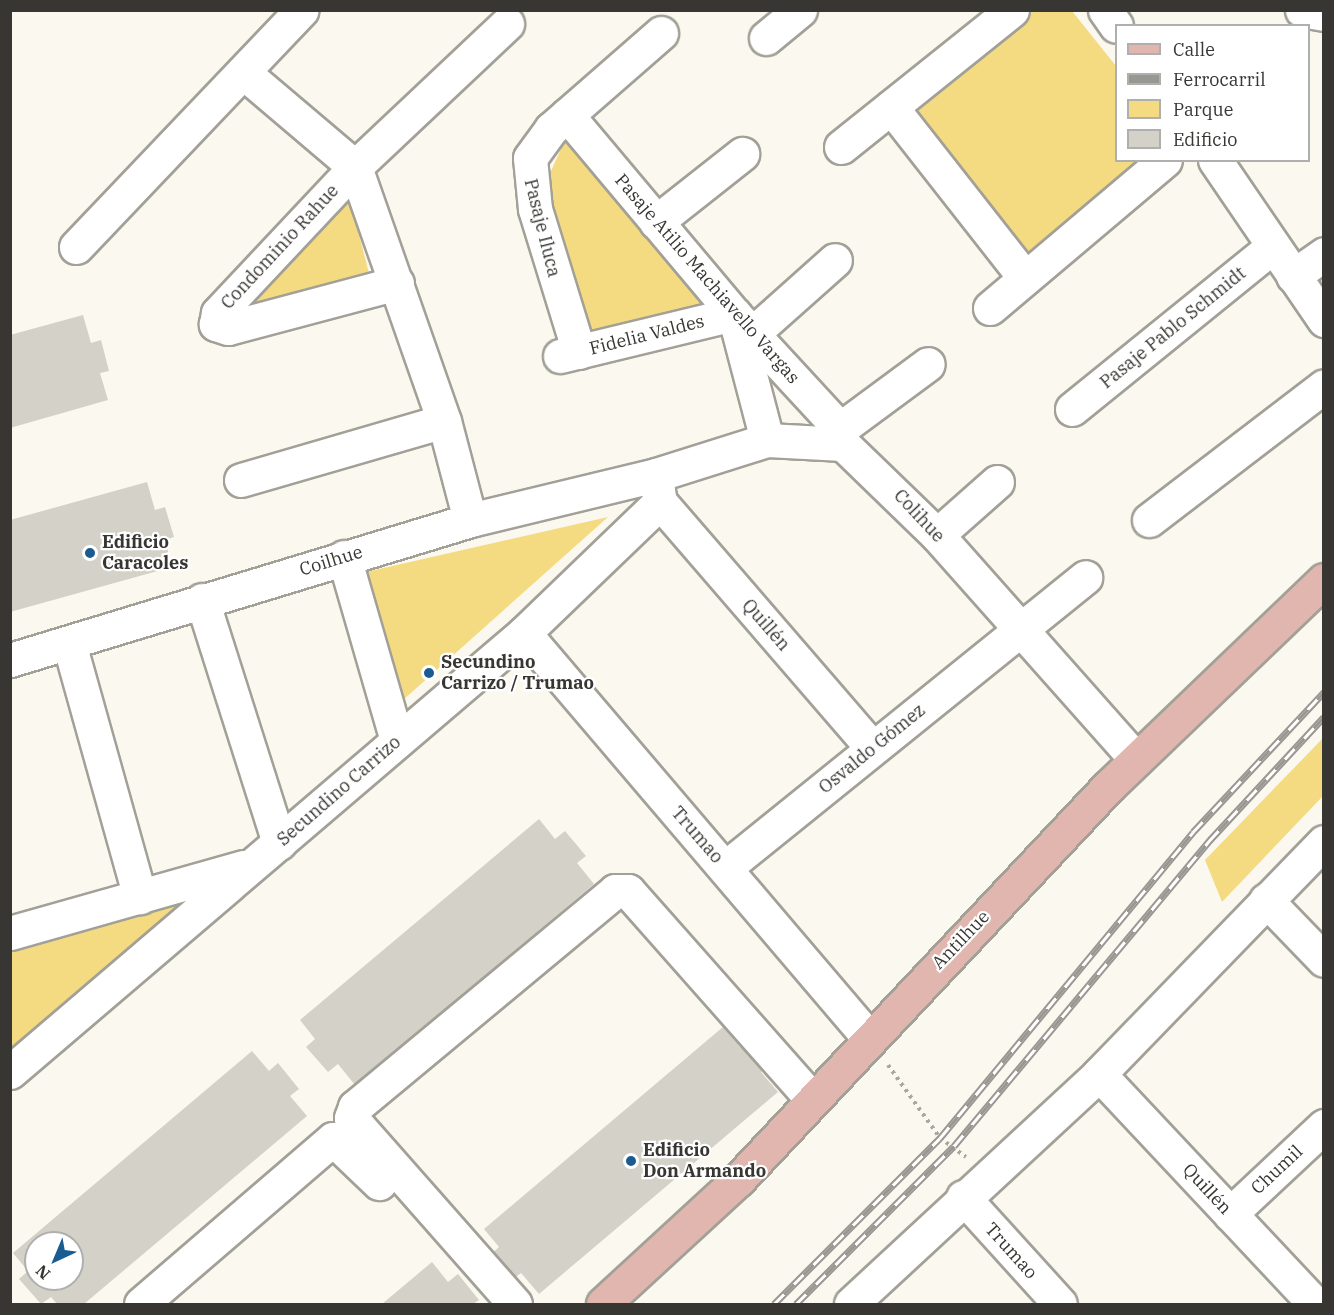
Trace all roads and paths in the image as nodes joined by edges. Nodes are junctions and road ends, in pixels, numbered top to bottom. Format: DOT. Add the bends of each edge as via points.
graph roads {
  1 [pos="302,10"];
  2 [pos="800,10"];
  3 [pos="1012,10"];
  4 [pos="1105,10"];
  5 [pos="1302,10"];
  6 [pos="1323,14"];
  7 [pos="507,24"];
  8 [pos="1115,25"];
  9 [pos="661,33"];
  10 [pos="766,38"];
  11 [pos="243,72"];
  12 [pos="891,107"];
  13 [pos="567,115"];
  14 [pos="841,147"];
  15 [pos="742,154"];
  16 [pos="1163,162"];
  17 [pos="1216,162"];
  18 [pos="355,167"];
  19 [pos="656,222"];
  20 [pos="1273,246"];
  21 [pos="76,247"];
  22 [pos="1323,254"];
  23 [pos="835,260"];
  24 [pos="1293,276"];
  25 [pos="1025,278"];
  26 [pos="397,283"];
  27 [pos="990,308"];
  28 [pos="1323,320"];
  29 [pos="743,324"];
  30 [pos="569,354"];
  31 [pos="927,364"];
  32 [pos="1323,386"];
  33 [pos="1072,409"];
  34 [pos="444,421"];
  35 [pos="842,436"];
  36 [pos="767,440"];
  37 [pos="241,480"];
  38 [pos="997,482"];
  39 [pos="658,489"];
  40 [pos="470,520"];
  41 [pos="1149,520"];
  42 [pos="937,535"];
  43 [pos="344,557"];
  44 [pos="1086,577"];
  45 [pos="1323,580"];
  46 [pos="202,600"];
  47 [pos="1018,629"];
  48 [pos="524,633"];
  49 [pos="69,643"];
  50 [pos="10,660"];
  51 [pos="397,741"];
  52 [pos="872,748"];
  53 [pos="1136,759"];
  54 [pos="1323,842"];
  55 [pos="279,843"];
  56 [pos="254,865"];
  57 [pos="725,868"];
  58 [pos="140,897"];
  59 [pos="1266,900"];
  60 [pos="10,933"];
  61 [pos="1323,960"];
  62 [pos="869,1038"];
  63 [pos="10,1072"];
  64 [pos="1100,1074"];
  65 [pos="813,1100"];
  66 [pos="1323,1126"];
  67 [pos="974,1187"];
  68 [pos="1230,1214"];
  69 [pos="141,1305"];
  70 [pos="491,1305"];
  71 [pos="515,1305"];
  72 [pos="603,1305"];
  73 [pos="851,1305"];
  74 [pos="1060,1305"];
  75 [pos="1315,1305"];
  1 -- 11 [label="street"];
  2 -- 10 [label="street"];
  3 -- 12 [label="street"];
  4 -- 8 [label="street"];
  5 -- 6 [label="street"];
  7 -- 18 [label="street, Condominio Rahue"];
  9 -- 13 [label="street, Pasaje Iluca"];
  11 -- 18 [label="street, Condominio Rahue"];
  11 -- 21 [label="street"];
  12 -- 14 [label="street"];
  12 -- 25 [label="street"];
  13 -- 19 [label="street, Pasaje Atilio Machiavello Vargas"];
  13 -- 30 [label="street, Pasaje Iluca" via="537,144 527,171"];
  15 -- 19 [label="street"];
  16 -- 25 [label="street"];
  17 -- 20 [label="street"];
  18 -- 26 [label="street, Condominio Rahue"];
  18 -- 26 [label="street, Condominio Rahue" via="218,313 216,324 228,328"];
  19 -- 29 [label="street, Pasaje Atilio Machiavello Vargas"];
  20 -- 24 [label="street"];
  20 -- 33 [label="street, Pasaje Pablo Schmidt"];
  22 -- 24 [label="street"];
  23 -- 29 [label="street"];
  24 -- 28 [label="street"];
  25 -- 27 [label="street"];
  26 -- 34 [label="street, Condominio Rahue"];
  29 -- 30 [label="street, Fidelia Valdes"];
  29 -- 35 [label="street, Pasaje Atilio Machiavello Vargas"];
  29 -- 36 [label="street"];
  31 -- 35 [label="street"];
  32 -- 41 [label="street"];
  34 -- 37 [label="street"];
  34 -- 40 [label="street, Condominio Rahue"];
  35 -- 36 [label="street"];
  35 -- 42 [label="street, Colihue"];
  36 -- 39 [label="street"];
  38 -- 42 [label="street"];
  39 -- 40 [label="street, Coilhue"];
  39 -- 48 [label="street, Secundino Carrizo"];
  39 -- 52 [label="street, Quillén"];
  40 -- 43 [label="street, Coilhue"];
  42 -- 47 [label="street, Colihue"];
  43 -- 46 [label="street, Coilhue"];
  43 -- 51 [label="street"];
  44 -- 47 [label="street, Osvaldo Gómez"];
  45 -- 53 [label="main road, Antilhue"];
  46 -- 49 [label="street, Coilhue"];
  46 -- 55 [label="street"];
  47 -- 52 [label="street, Osvaldo Gómez"];
  47 -- 53 [label="street, Colihue"];
  48 -- 51 [label="street, Secundino Carrizo"];
  48 -- 57 [label="street, Trumao"];
  49 -- 50 [label="street, Coilhue"];
  49 -- 58 [label="street"];
  51 -- 55 [label="street, Secundino Carrizo"];
  52 -- 57 [label="street, Osvaldo Gómez"];
  53 -- 62 [label="main road, Antilhue"];
  54 -- 59 [label="street"];
  55 -- 56 [label="street, Secundino Carrizo"];
  56 -- 58 [label="street"];
  56 -- 63 [label="street, Secundino Carrizo"];
  57 -- 62 [label="street, Trumao"];
  58 -- 60 [label="street"];
  59 -- 61 [label="street"];
  59 -- 64 [label="street"];
  62 -- 65 [label="main road, Antilhue"];
  62 -- 67 [label="path"];
  64 -- 67 [label="street"];
  64 -- 68 [label="street, Quillén"];
  65 -- 71 [label="street" via="628,891 615,891 355,1107 351,1118"];
  65 -- 72 [label="main road, Antilhue" via="738,1180"];
  66 -- 68 [label="street, Chumil"];
  67 -- 73 [label="street"];
  67 -- 74 [label="street, Trumao"];
  68 -- 75 [label="street, Quillén"];
  69 -- 70 [label="street" via="333,1140"];
}
